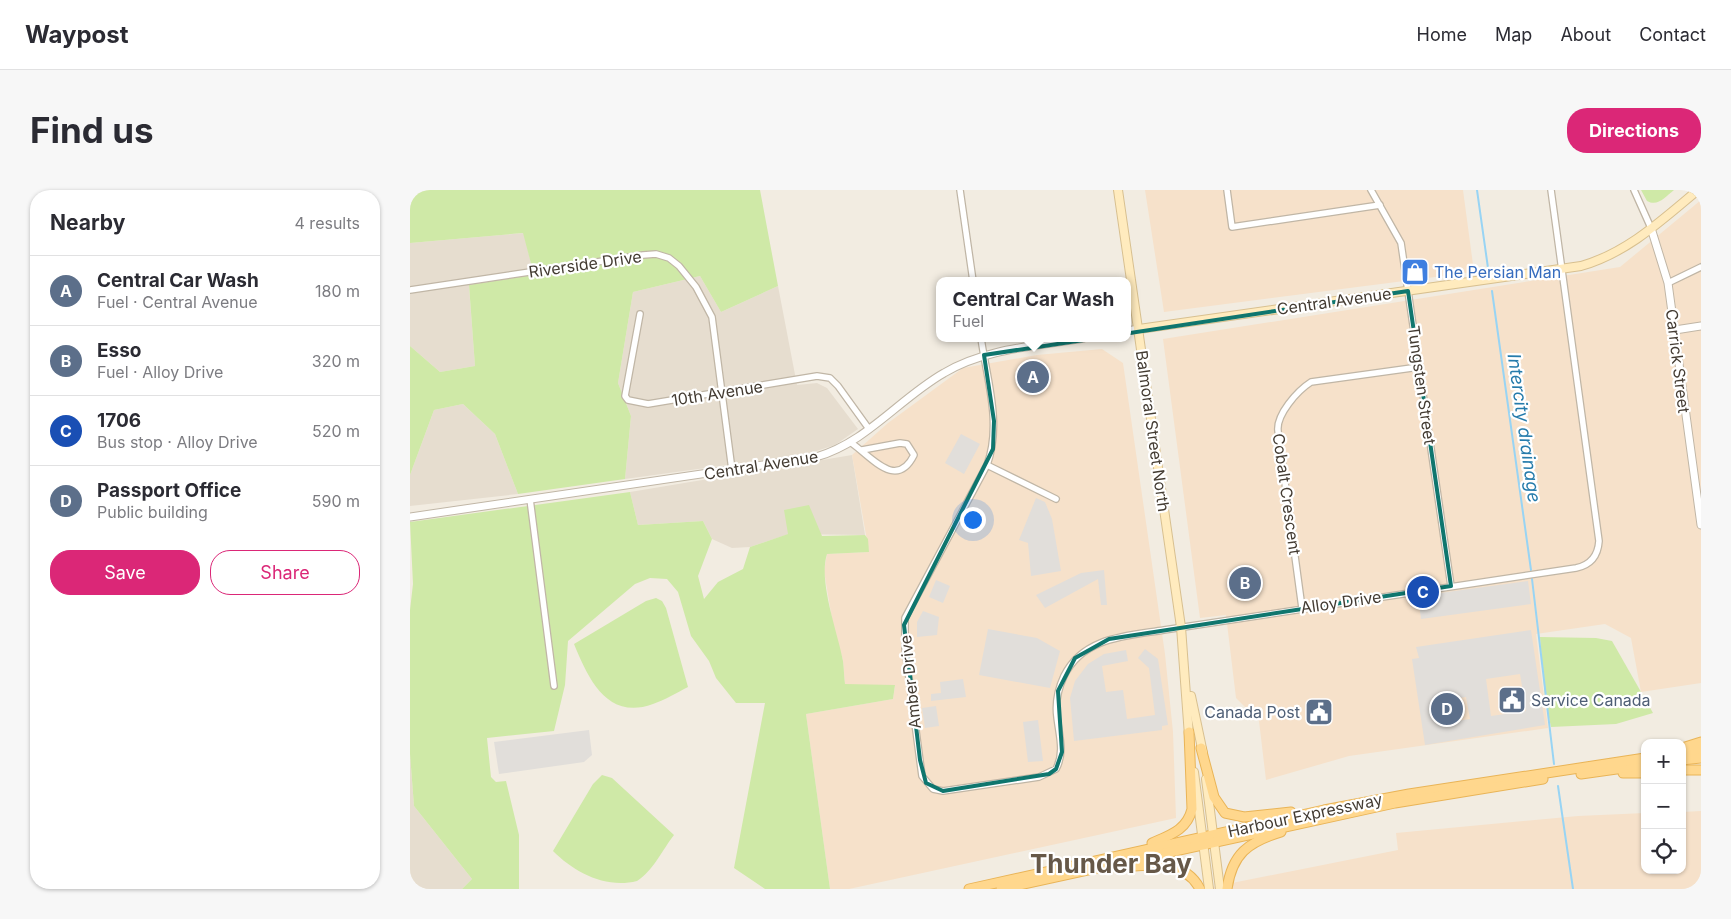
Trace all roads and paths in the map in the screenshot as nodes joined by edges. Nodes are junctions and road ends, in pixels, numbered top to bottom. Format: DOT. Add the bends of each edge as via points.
graph roads {
  1 [pos="960,190"];
  2 [pos="1118,190"];
  3 [pos="1227,190"];
  4 [pos="1371,190"];
  5 [pos="1551,190"];
  6 [pos="1634,190"];
  7 [pos="1698,190"];
  8 [pos="1380,205"];
  9 [pos="1651,228"];
  10 [pos="1701,267"];
  11 [pos="1562,270"];
  12 [pos="972,277"];
  13 [pos="1668,283"];
  14 [pos="410,290"];
  15 [pos="1408,291"];
  16 [pos="640,314"];
  17 [pos="1701,326"];
  18 [pos="1139,329"];
  19 [pos="1131,330"];
  20 [pos="1674,330"];
  21 [pos="982,342"];
  22 [pos="1062,342"];
  23 [pos="984,356"];
  24 [pos="1419,367"];
  25 [pos="722,393"];
  26 [pos="869,429"];
  27 [pos="850,442"];
  28 [pos="862,450"];
  29 [pos="987,465"];
  30 [pos="732,470"];
  31 [pos="530,499"];
  32 [pos="1056,499"];
  33 [pos="410,517"];
  34 [pos="1701,525"];
  35 [pos="1451,586"];
  36 [pos="1302,608"];
  37 [pos="1181,627"];
  38 [pos="1186,672"];
  39 [pos="554,686"];
  40 [pos="1189,732"];
  41 [pos="1701,742"];
  42 [pos="1686,747"];
  43 [pos="1202,748"];
  44 [pos="1701,750"];
  45 [pos="1686,752"];
  46 [pos="1701,758"];
  47 [pos="1641,759"];
  48 [pos="920,760"];
  49 [pos="1686,760"];
  50 [pos="1641,766"];
  51 [pos="1686,770"];
  52 [pos="1701,770"];
  53 [pos="1641,773"];
  54 [pos="1577,774"];
  55 [pos="1349,805"];
  56 [pos="1333,816"];
  57 [pos="1213,838"];
  58 [pos="1203,840"];
  59 [pos="1136,851"];
  60 [pos="1075,872"];
  61 [pos="969,889"];
  62 [pos="1001,889"];
  63 [pos="1200,889"];
  64 [pos="1209,889"];
  65 [pos="1220,889"];
  66 [pos="1227,889"];
  1 -- 12 [label="street"];
  2 -- 18 [label="main road, Balmoral Street North"];
  3 -- 8 [label="street" via="1232,228"];
  4 -- 8 [label="street, Tungsten Street"];
  5 -- 11 [label="street"];
  6 -- 9 [label="street"];
  7 -- 9 [label="main road, Central Avenue"];
  8 -- 15 [label="street, Tungsten Street" via="1400,243"];
  9 -- 11 [label="main road, Central Avenue" via="1604,258"];
  9 -- 13 [label="street, Carrick Street"];
  10 -- 13 [label="street"];
  11 -- 15 [label="main road, Central Avenue"];
  11 -- 35 [label="street, Alloy Drive" via="1598,532 1596,555 1587,565 1576,568"];
  13 -- 20 [label="street, Carrick Street"];
  14 -- 25 [label="street, Riverside Drive" via="642,255 656,254 669,258 696,287 712,317"];
  15 -- 18 [label="main road, Central Avenue"];
  15 -- 24 [label="street, Tungsten Street"];
  16 -- 25 [label="street, 10th Avenue" via="625,396 628,400 648,404"];
  17 -- 20 [label="street"];
  18 -- 19 [label="street, Central Avenue"];
  18 -- 37 [label="main road, Balmoral Street North"];
  20 -- 34 [label="street, Carrick Street"];
  21 -- 23 [label="street, Amber Drive"];
  22 -- 23 [label="street, Central Avenue"];
  23 -- 26 [label="street, Central Avenue" via="969,359 942,374"];
  23 -- 29 [label="street, Amber Drive" via="995,435"];
  24 -- 35 [label="street, Tungsten Street"];
  24 -- 36 [label="street, Cobalt Crescent" via="1311,382 1300,391 1278,421"];
  25 -- 26 [label="street, 10th Avenue" via="817,376 830,378"];
  25 -- 30 [label="street, Riverside Drive"];
  26 -- 27 [label="street, Central Avenue"];
  27 -- 28 [label="street"];
  27 -- 30 [label="street, Central Avenue" via="804,460"];
  28 -- 28 [label="street" via="887,470 908,467 914,455 907,444 900,443"];
  29 -- 32 [label="street"];
  29 -- 48 [label="street, Amber Drive" via="905,618 905,648"];
  30 -- 31 [label="street, Central Avenue"];
  31 -- 33 [label="street, Central Avenue"];
  31 -- 39 [label="street"];
  35 -- 36 [label="street, Alloy Drive"];
  36 -- 37 [label="street, Alloy Drive"];
  37 -- 38 [label="main road, Balmoral Street North"];
  37 -- 48 [label="street, Alloy Drive" via="1110,639 1092,645 1075,658 1058,690 1057,714 1062,752 1056,770 1049,774 943,791 926,784"];
  38 -- 40 [label="main road, Balmoral Street North"];
  38 -- 43 [label="main road, Balmoral Street North"];
  40 -- 58 [label="main road, Balmoral Street North"];
  40 -- 59 [label="main road" via="1190,816 1178,831"];
  41 -- 42 [label="main road"];
  43 -- 55 [label="main road" via="1214,797 1229,815 1244,817"];
  43 -- 57 [label="main road, Balmoral Street North"];
  44 -- 45 [label="main road"];
  46 -- 49 [label="main road"];
  47 -- 55 [label="main road, Harbour Expressway"];
  50 -- 54 [label="main road, Harbour Expressway"];
  51 -- 52 [label="main road"];
  53 -- 54 [label="main road"];
  54 -- 56 [label="main road, Harbour Expressway"];
  55 -- 57 [label="main road, Harbour Expressway"];
  56 -- 57 [label="main road, Harbour Expressway"];
  56 -- 66 [label="main road" via="1272,835 1245,850 1234,862"];
  57 -- 58 [label="main road, Harbour Expressway"];
  57 -- 65 [label="main road, Balmoral Street North"];
  58 -- 59 [label="main road, Harbour Expressway"];
  58 -- 60 [label="main road, Harbour Expressway"];
  58 -- 64 [label="main road, Balmoral Street North"];
  59 -- 61 [label="main road, Harbour Expressway"];
  60 -- 62 [label="main road, Harbour Expressway"];
  60 -- 63 [label="main road" via="1157,864 1185,871"];
}
